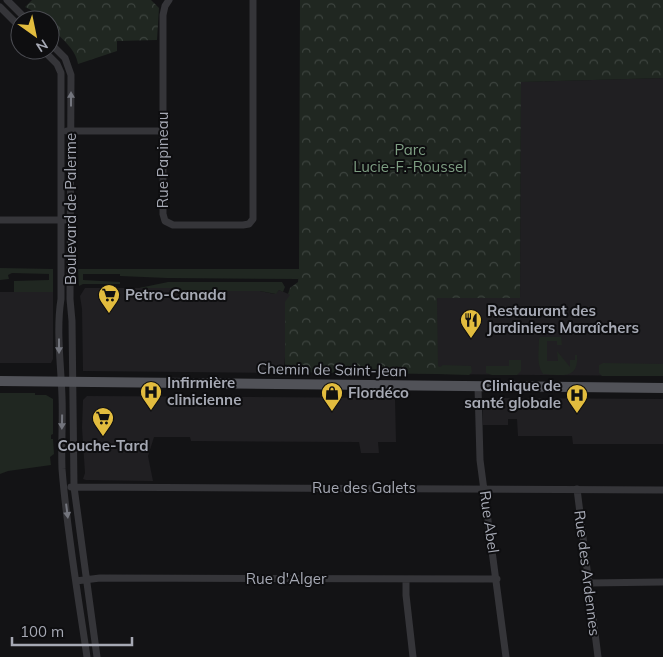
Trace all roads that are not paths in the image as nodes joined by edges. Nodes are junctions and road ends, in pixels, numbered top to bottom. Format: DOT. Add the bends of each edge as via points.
graph roads {
  1 [pos="7,0"];
  2 [pos="169,0"];
  3 [pos="253,0"];
  4 [pos="0,7"];
  5 [pos="17,10"];
  6 [pos="10,17"];
  7 [pos="60,53"];
  8 [pos="53,60"];
  9 [pos="61,131"];
  10 [pos="71,131"];
  11 [pos="162,131"];
  12 [pos="0,220"];
  13 [pos="61,220"];
  14 [pos="71,220"];
  15 [pos="0,381"];
  16 [pos="61,382"];
  17 [pos="73,382"];
  18 [pos="478,387"];
  19 [pos="663,388"];
  20 [pos="74,487"];
  21 [pos="64,488"];
  22 [pos="484,488"];
  23 [pos="578,489"];
  24 [pos="663,490"];
  25 [pos="496,579"];
  26 [pos="87,580"];
  27 [pos="406,580"];
  28 [pos="76,581"];
  29 [pos="588,582"];
  30 [pos="663,582"];
  31 [pos="87,657"];
  32 [pos="97,657"];
  33 [pos="413,657"];
  34 [pos="506,657"];
  35 [pos="598,657"];
  1 -- 5 [label="street"];
  2 -- 11 [label="street, Rue Papineau" via="163,15"];
  3 -- 11 [label="street, Rue Papineau" via="252,222 244,225 173,225 165,221"];
  4 -- 6 [label="street"];
  10 -- 7 [label="street, Boulevard de Palerme, one-way" via="71,71"];
  8 -- 9 [label="street, Boulevard de Palerme" via="61,74"];
  9 -- 10 [label="street"];
  9 -- 13 [label="street, Boulevard de Palerme"];
  10 -- 11 [label="street"];
  10 -- 14 [label="street, Boulevard de Palerme"];
  12 -- 13 [label="street"];
  13 -- 14 [label="street"];
  13 -- 16 [label="street, Boulevard de Palerme, one-way"];
  14 -- 17 [label="street, Boulevard de Palerme"];
  15 -- 16 [label="main road, Chemin de Saint-Jean"];
  16 -- 17 [label="main road, Chemin de Saint-Jean"];
  16 -- 21 [label="street, Boulevard de Palerme, one-way"];
  17 -- 18 [label="main road, Chemin de Saint-Jean"];
  17 -- 20 [label="street, Boulevard de Palerme"];
  18 -- 19 [label="main road, Chemin de Saint-Jean"];
  18 -- 22 [label="street, Rue Abel" via="478,443"];
  20 -- 21 [label="street, Rue des Galets"];
  20 -- 22 [label="street, Rue des Galets"];
  20 -- 26 [label="street, Boulevard de Palerme"];
  21 -- 28 [label="street, Boulevard de Palerme, one-way"];
  22 -- 23 [label="street, Rue des Galets"];
  22 -- 25 [label="street, Rue Abel"];
  23 -- 24 [label="street, Rue des Galets"];
  23 -- 29 [label="street, Rue des Ardennes"];
  25 -- 27 [label="street, Rue d'Alger"];
  25 -- 34 [label="street, Rue Abel"];
  26 -- 27 [label="street, Rue d'Alger"];
  26 -- 28 [label="street, Rue d'Alger"];
  26 -- 32 [label="street, Boulevard de Palerme"];
  27 -- 33 [label="street"];
  28 -- 31 [label="street, Boulevard de Palerme"];
  29 -- 30 [label="street"];
  29 -- 35 [label="street, Rue des Ardennes"];
}
